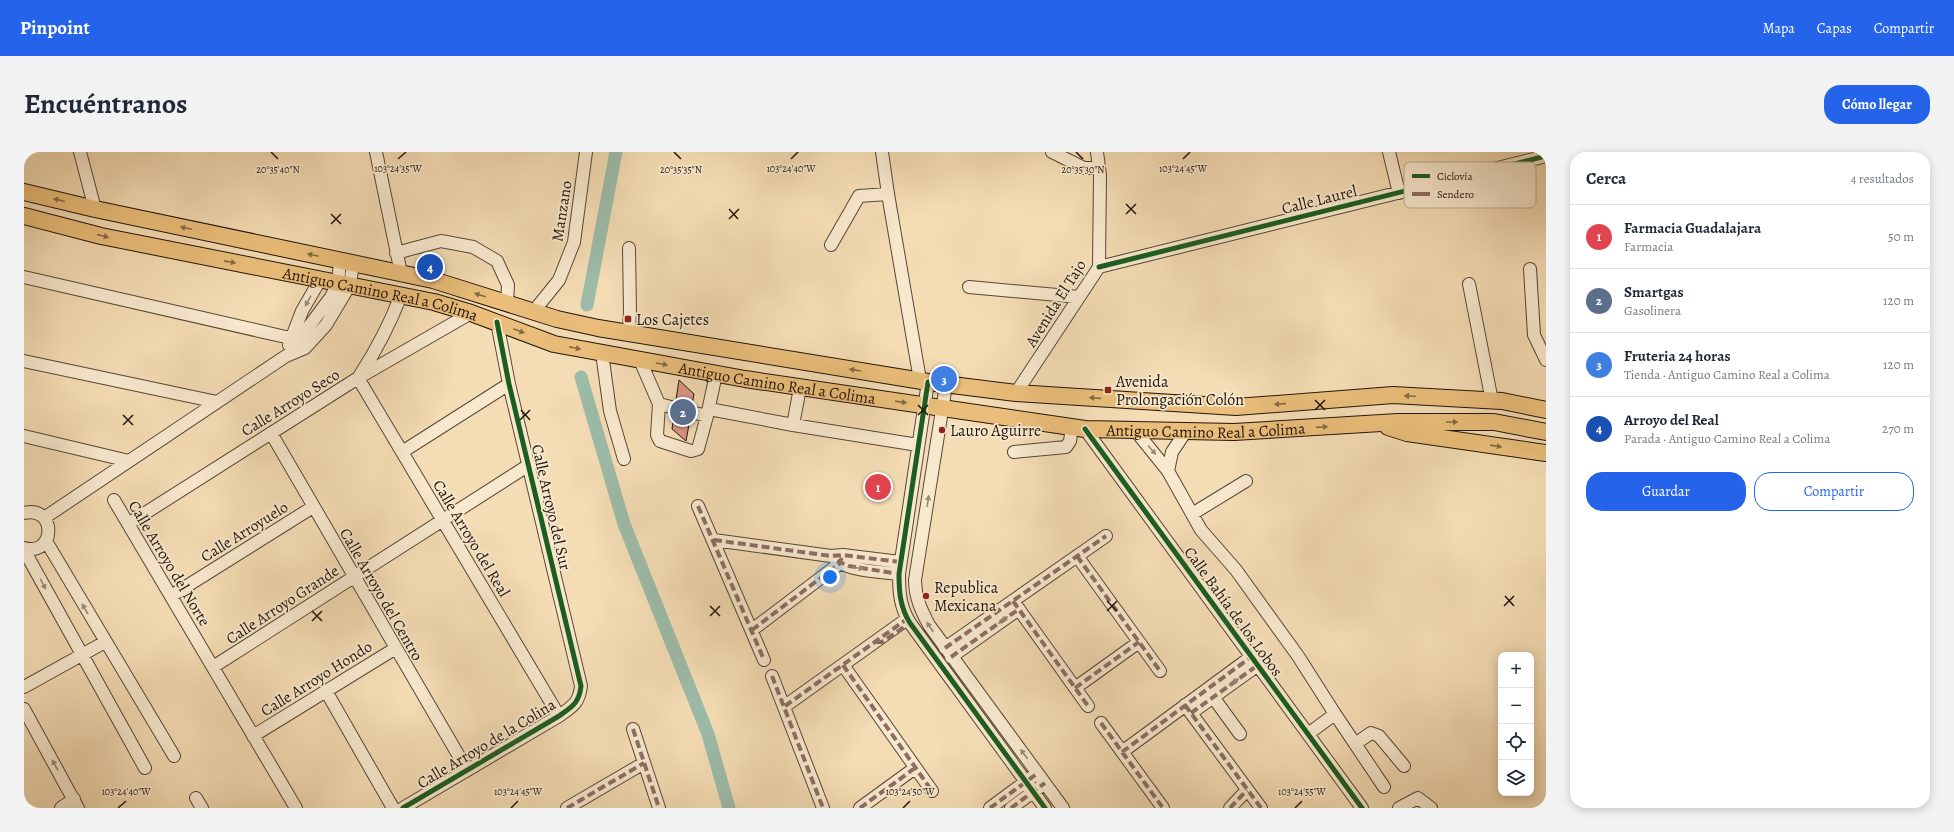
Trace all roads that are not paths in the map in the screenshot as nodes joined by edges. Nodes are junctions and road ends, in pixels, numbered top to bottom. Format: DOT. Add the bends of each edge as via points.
graph roads {
  1 [pos="80,152"];
  2 [pos="376,152"];
  3 [pos="586,152"];
  4 [pos="882,152"];
  5 [pos="1052,152"];
  6 [pos="1097,152"];
  7 [pos="1389,152"];
  8 [pos="1546,156"];
  9 [pos="1522,162"];
  10 [pos="1099,168"];
  11 [pos="24,192"];
  12 [pos="1404,192"];
  13 [pos="1399,193"];
  14 [pos="888,194"];
  15 [pos="95,209"];
  16 [pos="24,216"];
  17 [pos="831,245"];
  18 [pos="629,248"];
  19 [pos="396,253"];
  20 [pos="347,262"];
  21 [pos="1099,267"];
  22 [pos="1530,269"];
  23 [pos="401,273"];
  24 [pos="24,277"];
  25 [pos="320,280"];
  26 [pos="344,284"];
  27 [pos="1469,284"];
  28 [pos="969,287"];
  29 [pos="400,294"];
  30 [pos="1080,297"];
  31 [pos="507,303"];
  32 [pos="534,311"];
  33 [pos="471,313"];
  34 [pos="497,322"];
  35 [pos="629,333"];
  36 [pos="297,343"];
  37 [pos="602,353"];
  38 [pos="24,360"];
  39 [pos="640,360"];
  40 [pos="1546,360"];
  41 [pos="716,374"];
  42 [pos="358,378"];
  43 [pos="924,381"];
  44 [pos="510,384"];
  45 [pos="946,385"];
  46 [pos="800,388"];
  47 [pos="1016,393"];
  48 [pos="1492,401"];
  49 [pos="217,402"];
  50 [pos="659,404"];
  51 [pos="924,405"];
  52 [pos="942,409"];
  53 [pos="1546,410"];
  54 [pos="708,412"];
  55 [pos="1375,423"];
  56 [pos="793,425"];
  57 [pos="1078,428"];
  58 [pos="1135,430"];
  59 [pos="1186,431"];
  60 [pos="1546,432"];
  61 [pos="271,433"];
  62 [pos="24,436"];
  63 [pos="918,445"];
  64 [pos="402,452"];
  65 [pos="1014,452"];
  66 [pos="1546,453"];
  67 [pos="624,459"];
  68 [pos="129,461"];
  69 [pos="529,464"];
  70 [pos="1168,471"];
  71 [pos="1246,481"];
  72 [pos="114,500"];
  73 [pos="698,506"];
  74 [pos="313,507"];
  75 [pos="24,513"];
  76 [pos="1192,514"];
  77 [pos="44,518"];
  78 [pos="443,520"];
  79 [pos="128,524"];
  80 [pos="1106,536"];
  81 [pos="714,540"];
  82 [pos="46,541"];
  83 [pos="24,549"];
  84 [pos="1077,556"];
  85 [pos="838,558"];
  86 [pos="900,568"];
  87 [pos="354,577"];
  88 [pos="171,596"];
  89 [pos="1016,605"];
  90 [pos="908,621"];
  91 [pos="752,630"];
  92 [pos="105,642"];
  93 [pos="1139,642"];
  94 [pos="396,648"];
  95 [pos="948,653"];
  96 [pos="81,655"];
  97 [pos="764,660"];
  98 [pos="1254,661"];
  99 [pos="843,665"];
  100 [pos="213,667"];
  101 [pos="1160,671"];
  102 [pos="772,676"];
  103 [pos="24,686"];
  104 [pos="1075,688"];
  105 [pos="326,691"];
  106 [pos="1213,697"];
  107 [pos="580,698"];
  108 [pos="785,706"];
  109 [pos="1088,706"];
  110 [pos="24,709"];
  111 [pos="1188,709"];
  112 [pos="1335,714"];
  113 [pos="559,716"];
  114 [pos="1101,723"];
  115 [pos="633,729"];
  116 [pos="1240,734"];
  117 [pos="1308,734"];
  118 [pos="254,736"];
  119 [pos="1355,744"];
  120 [pos="1122,752"];
  121 [pos="174,756"];
  122 [pos="644,763"];
  123 [pos="1404,766"];
  124 [pos="145,768"];
  125 [pos="915,768"];
  126 [pos="467,770"];
  127 [pos="1038,773"];
  128 [pos="1026,781"];
  129 [pos="1045,783"];
  130 [pos="1384,787"];
  131 [pos="932,790"];
  132 [pos="1247,790"];
  133 [pos="1034,792"];
  134 [pos="76,804"];
  135 [pos="1355,805"];
  136 [pos="61,808"];
  137 [pos="296,808"];
  138 [pos="393,808"];
  139 [pos="403,808"];
  140 [pos="566,808"];
  141 [pos="659,808"];
  142 [pos="823,808"];
  143 [pos="860,808"];
  144 [pos="990,808"];
  145 [pos="1011,808"];
  146 [pos="1046,808"];
  147 [pos="1063,808"];
  148 [pos="1162,808"];
  149 [pos="1230,808"];
  150 [pos="1260,808"];
  151 [pos="1399,808"];
  152 [pos="1431,808"];
  1 -- 15 [label="street"];
  2 -- 19 [label="street"];
  3 -- 32 [label="street, Manzano" via="574,242 559,280"];
  4 -- 14 [label="street"];
  5 -- 10 [label="street" via="1084,168"];
  6 -- 10 [label="street, Avenida El Tajo"];
  7 -- 13 [label="street"];
  8 -- 9 [label="street, Calle Laurel"];
  10 -- 21 [label="street, Avenida El Tajo"];
  15 -- 11 [label="main road, Antiguo Camino Real a Colima, one-way"];
  12 -- 13 [label="street, Calle Laurel"];
  13 -- 21 [label="street, Calle Laurel"];
  14 -- 17 [label="street" via="859,196"];
  14 -- 43 [label="street"];
  20 -- 15 [label="main road, Antiguo Camino Real a Colima, one-way"];
  16 -- 25 [label="main road, Antiguo Camino Real a Colima, one-way" via="101,236"];
  18 -- 35 [label="street"];
  19 -- 23 [label="street"];
  19 -- 31 [label="street" via="441,241 473,248 497,262 508,285"];
  20 -- 23 [label="main road, Antiguo Camino Real a Colima"];
  20 -- 26 [label="street"];
  21 -- 30 [label="street, Avenida El Tajo"];
  22 -- 40 [label="street" via="1534,335"];
  31 -- 23 [label="main road, Antiguo Camino Real a Colima, one-way"];
  24 -- 36 [label="street"];
  25 -- 26 [label="main road, Antiguo Camino Real a Colima"];
  25 -- 36 [label="street, one-way"];
  26 -- 29 [label="main road, Antiguo Camino Real a Colima"];
  26 -- 36 [label="street" via="328,311"];
  27 -- 48 [label="street"];
  28 -- 30 [label="street"];
  29 -- 33 [label="main road, Antiguo Camino Real a Colima"];
  29 -- 42 [label="street" via="390,324 376,352"];
  30 -- 47 [label="street, Avenida El Tajo"];
  31 -- 32 [label="main road, Antiguo Camino Real a Colima"];
  32 -- 35 [label="main road, Antiguo Camino Real a Colima" via="558,319"];
  33 -- 34 [label="main road, Antiguo Camino Real a Colima"];
  33 -- 42 [label="street, Calle Arroyo Seco"];
  34 -- 37 [label="main road, Antiguo Camino Real a Colima, one-way" via="554,344"];
  34 -- 44 [label="street, Calle Arroyo del Sur"];
  43 -- 35 [label="main road, Antiguo Camino Real a Colima, one-way"];
  36 -- 49 [label="street" via="286,356"];
  37 -- 39 [label="main road, Antiguo Camino Real a Colima"];
  37 -- 67 [label="street" via="610,411"];
  38 -- 49 [label="street"];
  39 -- 41 [label="main road, Antiguo Camino Real a Colima, one-way"];
  39 -- 50 [label="street"];
  41 -- 46 [label="main road, Antiguo Camino Real a Colima"];
  41 -- 54 [label="street"];
  42 -- 61 [label="street, Calle Arroyo Seco"];
  42 -- 64 [label="street, Calle Arroyo del Real"];
  43 -- 45 [label="main road, Antiguo Camino Real a Colima"];
  43 -- 51 [label="street"];
  44 -- 64 [label="street"];
  44 -- 69 [label="street, Calle Arroyo del Sur"];
  45 -- 47 [label="main road, Antiguo Camino Real a Colima"];
  45 -- 52 [label="street"];
  46 -- 51 [label="main road, Antiguo Camino Real a Colima, one-way"];
  46 -- 56 [label="street"];
  48 -- 47 [label="main road, Antiguo Camino Real a Colima, one-way" via="1393,395 1236,407"];
  48 -- 53 [label="main road, Antiguo Camino Real a Colima"];
  49 -- 68 [label="street"];
  50 -- 54 [label="street"];
  50 -- 54 [label="street" via="657,435 660,442 691,451 698,449"];
  51 -- 52 [label="main road, Antiguo Camino Real a Colima"];
  51 -- 63 [label="street"];
  52 -- 57 [label="main road, Antiguo Camino Real a Colima"];
  95 -- 52 [label="street, one-way" via="922,612 915,594 915,580"];
  54 -- 56 [label="street"];
  59 -- 55 [label="main road, Antiguo Camino Real a Colima, one-way" via="1234,432"];
  55 -- 60 [label="main road, Antiguo Camino Real a Colima, one-way" via="1494,422"];
  55 -- 66 [label="main road, one-way" via="1407,433"];
  56 -- 63 [label="street"];
  57 -- 58 [label="main road, Antiguo Camino Real a Colima"];
  57 -- 65 [label="street" via="1066,447"];
  57 -- 98 [label="street, Calle Bahía de los Lobos"];
  58 -- 59 [label="main road, Antiguo Camino Real a Colima"];
  58 -- 70 [label="street, one-way"];
  59 -- 70 [label="street" via="1172,452"];
  61 -- 74 [label="street, Calle Arroyo del Centro"];
  61 -- 79 [label="street, Calle Arroyo Seco"];
  62 -- 68 [label="street"];
  63 -- 86 [label="street"];
  64 -- 78 [label="street, Calle Arroyo del Real"];
  68 -- 77 [label="street"];
  69 -- 78 [label="street, Calle Arroyo Grande"];
  69 -- 107 [label="street, Calle Arroyo del Sur" via="581,686"];
  70 -- 76 [label="street"];
  71 -- 76 [label="street"];
  72 -- 79 [label="street, Calle Arroyo del Norte"];
  73 -- 81 [label="street"];
  74 -- 87 [label="street, Calle Arroyo del Centro"];
  74 -- 88 [label="street, Calle Arroyuelo"];
  75 -- 77 [label="street" via="36,513"];
  76 -- 112 [label="street" via="1201,530 1236,570 1294,650"];
  77 -- 82 [label="street" via="49,529"];
  78 -- 87 [label="street, Calle Arroyo Grande"];
  78 -- 113 [label="street, Calle Arroyo del Real"];
  79 -- 88 [label="street, Calle Arroyo del Norte"];
  80 -- 84 [label="street"];
  81 -- 85 [label="street"];
  81 -- 91 [label="street"];
  82 -- 83 [label="street" via="36,549"];
  92 -- 82 [label="street, one-way"];
  83 -- 96 [label="street, one-way"];
  84 -- 89 [label="street"];
  84 -- 93 [label="street"];
  85 -- 86 [label="street"];
  85 -- 91 [label="street"];
  86 -- 90 [label="street" via="899,593"];
  87 -- 94 [label="street, Calle Arroyo del Centro"];
  87 -- 100 [label="street, Calle Arroyo Grande"];
  88 -- 100 [label="street, Calle Arroyo del Norte"];
  89 -- 95 [label="street"];
  89 -- 104 [label="street"];
  90 -- 99 [label="street" via="878,638"];
  90 -- 128 [label="street"];
  91 -- 97 [label="street"];
  92 -- 96 [label="street"];
  92 -- 121 [label="street"];
  93 -- 101 [label="street"];
  93 -- 104 [label="street"];
  94 -- 105 [label="street, Calle Arroyo Hondo"];
  94 -- 126 [label="street, Calle Arroyo del Centro"];
  127 -- 95 [label="street, one-way"];
  96 -- 103 [label="street"];
  96 -- 124 [label="street"];
  106 -- 98 [label="street, one-way"];
  98 -- 111 [label="street"];
  98 -- 117 [label="street, Calle Bahía de los Lobos"];
  99 -- 108 [label="street"];
  99 -- 125 [label="street"];
  100 -- 118 [label="street, Calle Arroyo del Norte"];
  102 -- 108 [label="street"];
  104 -- 109 [label="street"];
  105 -- 118 [label="street, Calle Arroyo Hondo"];
  105 -- 138 [label="street"];
  106 -- 111 [label="street"];
  106 -- 116 [label="street"];
  107 -- 113 [label="street, Calle Arroyo de la Colina"];
  108 -- 142 [label="street"];
  134 -- 110 [label="street, one-way"];
  111 -- 120 [label="street"];
  111 -- 132 [label="street"];
  112 -- 117 [label="street"];
  112 -- 119 [label="street"];
  113 -- 126 [label="street, Calle Arroyo de la Colina"];
  114 -- 120 [label="street"];
  115 -- 122 [label="street"];
  117 -- 135 [label="street, Calle Bahía de los Lobos"];
  118 -- 137 [label="street, Calle Arroyo del Norte"];
  119 -- 123 [label="street" via="1371,733 1379,736"];
  119 -- 130 [label="street"];
  120 -- 148 [label="street"];
  122 -- 140 [label="street"];
  122 -- 141 [label="street"];
  125 -- 131 [label="street"];
  125 -- 143 [label="street"];
  126 -- 139 [label="street, Calle Arroyo de la Colina"];
  127 -- 128 [label="street"];
  127 -- 129 [label="street"];
  128 -- 133 [label="street"];
  128 -- 144 [label="street"];
  129 -- 133 [label="street"];
  129 -- 147 [label="street"];
  132 -- 149 [label="street"];
  132 -- 150 [label="street"];
  133 -- 145 [label="street"];
  133 -- 146 [label="street"];
  134 -- 136 [label="street"];
  151 -- 152 [label="street" via="1418,798"];
}
